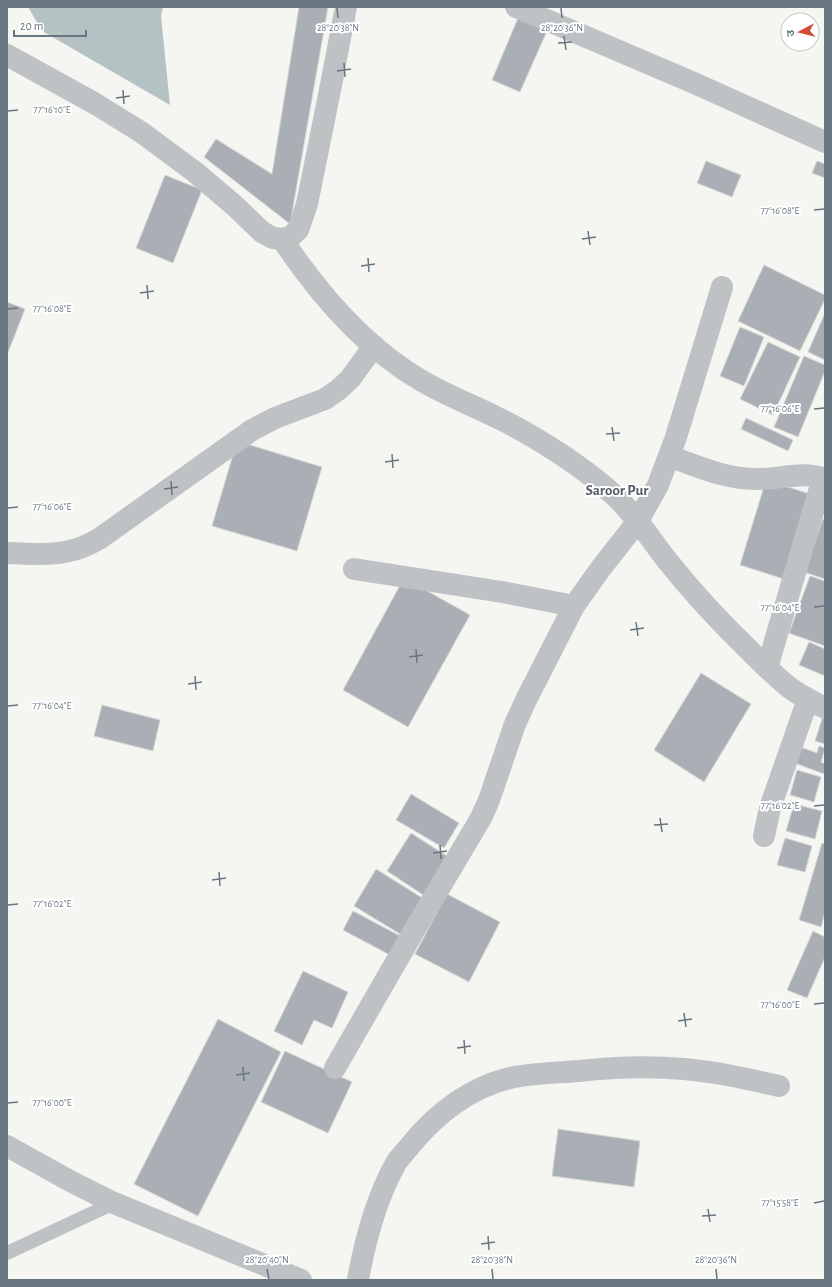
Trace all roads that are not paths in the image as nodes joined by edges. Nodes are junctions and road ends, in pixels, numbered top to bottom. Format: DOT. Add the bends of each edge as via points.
graph roads {
  1 [pos="346,7"];
  2 [pos="516,7"];
  3 [pos="7,55"];
  4 [pos="825,142"];
  5 [pos="282,239"];
  6 [pos="722,287"];
  7 [pos="374,346"];
  8 [pos="670,456"];
  9 [pos="824,479"];
  10 [pos="638,521"];
  11 [pos="7,553"];
  12 [pos="354,569"];
  13 [pos="574,606"];
  14 [pos="767,668"];
  15 [pos="816,704"];
  16 [pos="764,836"];
  17 [pos="335,1068"];
  18 [pos="779,1086"];
  19 [pos="7,1146"];
  20 [pos="114,1203"];
  21 [pos="7,1253"];
  22 [pos="301,1280"];
  23 [pos="358,1280"];
  1 -- 5 [label="street" via="307,204 298,230 290,237"];
  2 -- 4 [label="street"];
  3 -- 5 [label="street" via="141,132 195,172 262,232 273,238"];
  5 -- 7 [label="street" via="320,292"];
  6 -- 8 [label="street"];
  7 -- 10 [label="street" via="421,380 542,442 596,480"];
  7 -- 11 [label="street" via="350,379 338,390 325,399 275,418 252,430 84,547 72,551"];
  8 -- 9 [label="street" via="726,477 774,479 802,474"];
  8 -- 10 [label="street" via="658,485"];
  9 -- 14 [label="street"];
  10 -- 13 [label="street"];
  10 -- 14 [label="street" via="667,560 721,623"];
  12 -- 13 [label="street"];
  13 -- 17 [label="street" via="521,711 481,818"];
  14 -- 15 [label="street" via="790,688"];
  15 -- 16 [label="street" via="770,808"];
  18 -- 23 [label="street" via="718,1073 683,1069 607,1068 510,1078 483,1087 439,1116 422,1131 397,1162 382,1193 368,1233"];
  19 -- 20 [label="street"];
  20 -- 21 [label="lane"];
  20 -- 22 [label="street"];
}
